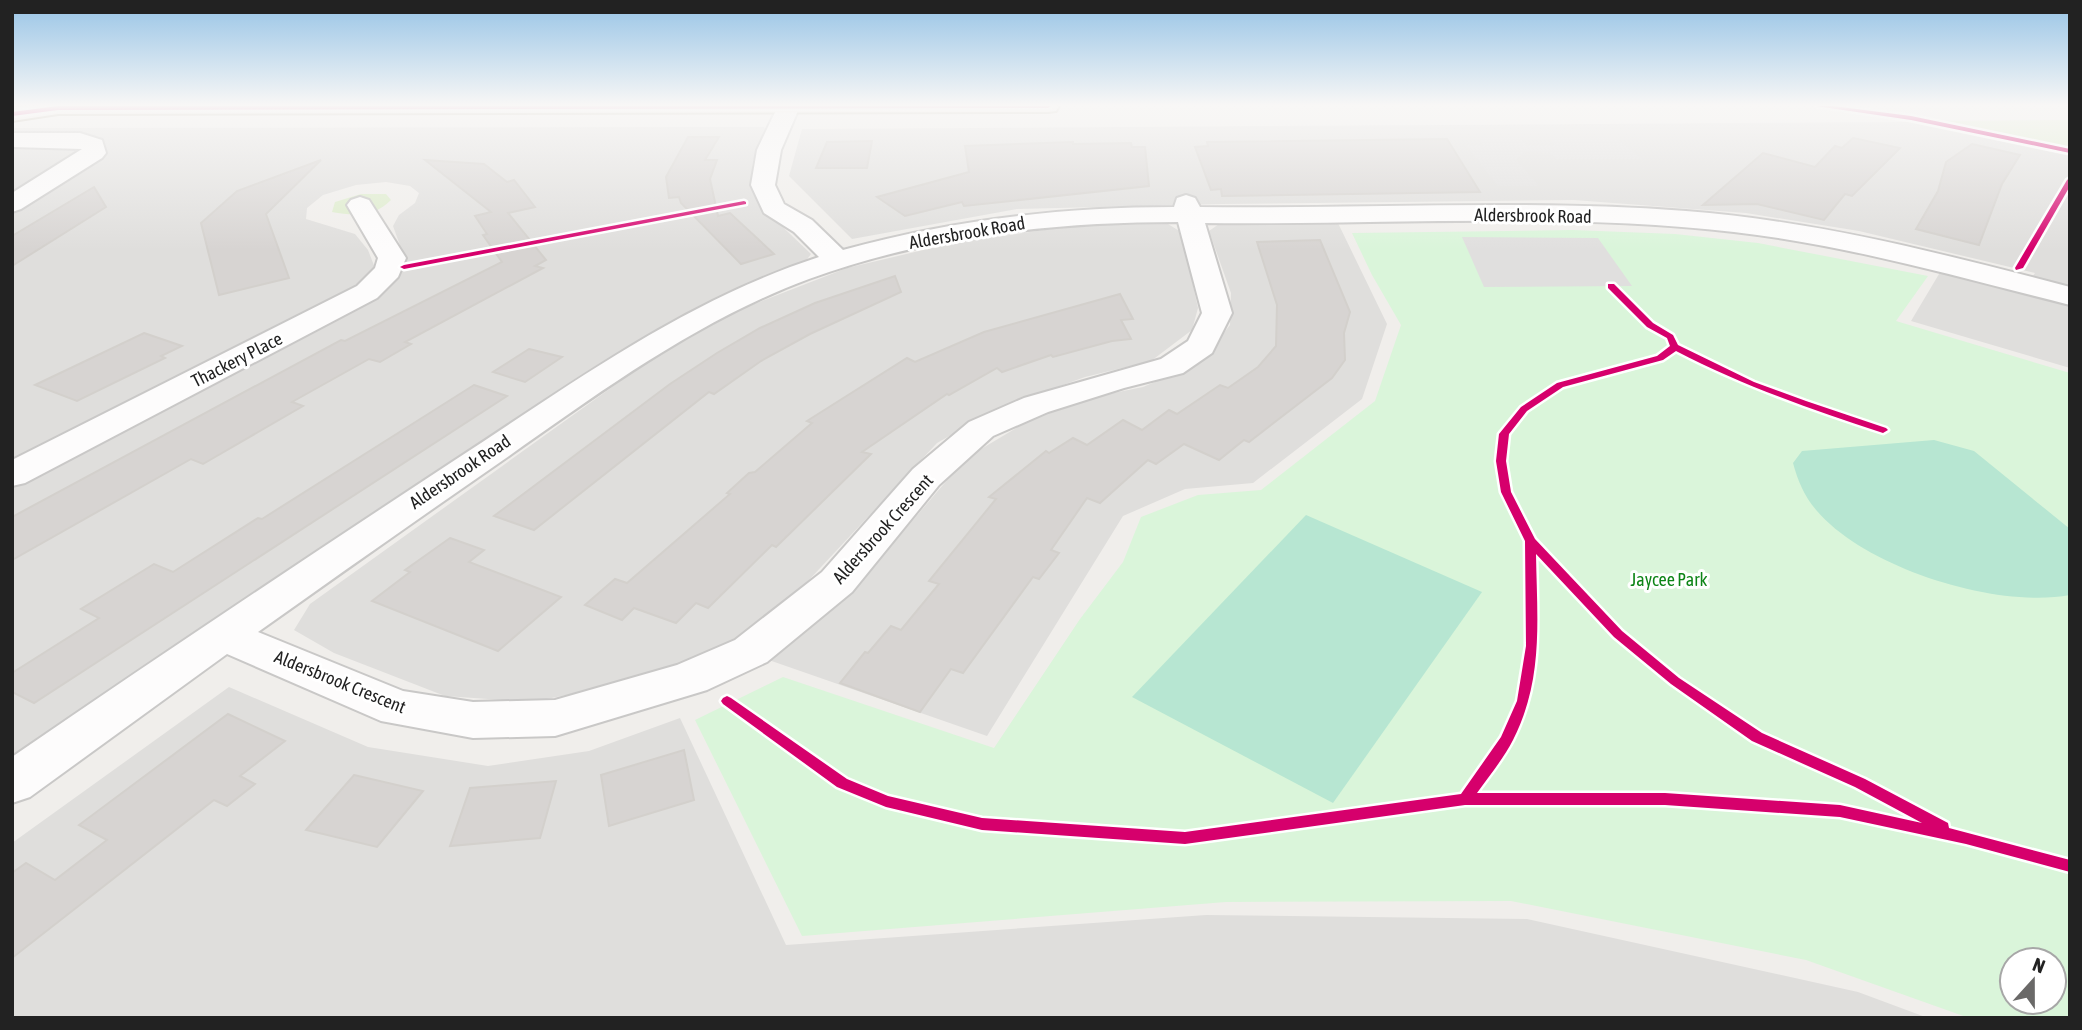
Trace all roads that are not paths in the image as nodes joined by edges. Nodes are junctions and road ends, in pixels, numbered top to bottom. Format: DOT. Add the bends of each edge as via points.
graph roads {
  1 [pos="92,154"];
  2 [pos="768,154"];
  3 [pos="12,204"];
  4 [pos="360,205"];
  5 [pos="1188,210"];
  6 [pos="838,261"];
  7 [pos="2070,296"];
  8 [pos="12,475"];
  9 [pos="221,634"];
  10 [pos="12,783"];
  1 -- 3 [label="street"];
  2 -- 6 [label="street" via="762,185 773,208 803,226"];
  4 -- 8 [label="street, Thackery Place" via="392,258 388,271 367,292"];
  5 -- 6 [label="street, Aldersbrook Road" via="1032,221"];
  5 -- 7 [label="street, Aldersbrook Road" via="1687,219 1860,244"];
  5 -- 9 [label="street, Aldersbrook Crescent" via="1217,313 1201,346 1172,366 1036,405 981,429 926,478 837,582 751,650 691,678 555,718 473,720 397,708"];
  6 -- 9 [label="street, Aldersbrook Road" via="722,306 634,355"];
  9 -- 10 [label="street, Aldersbrook Road"];
}
